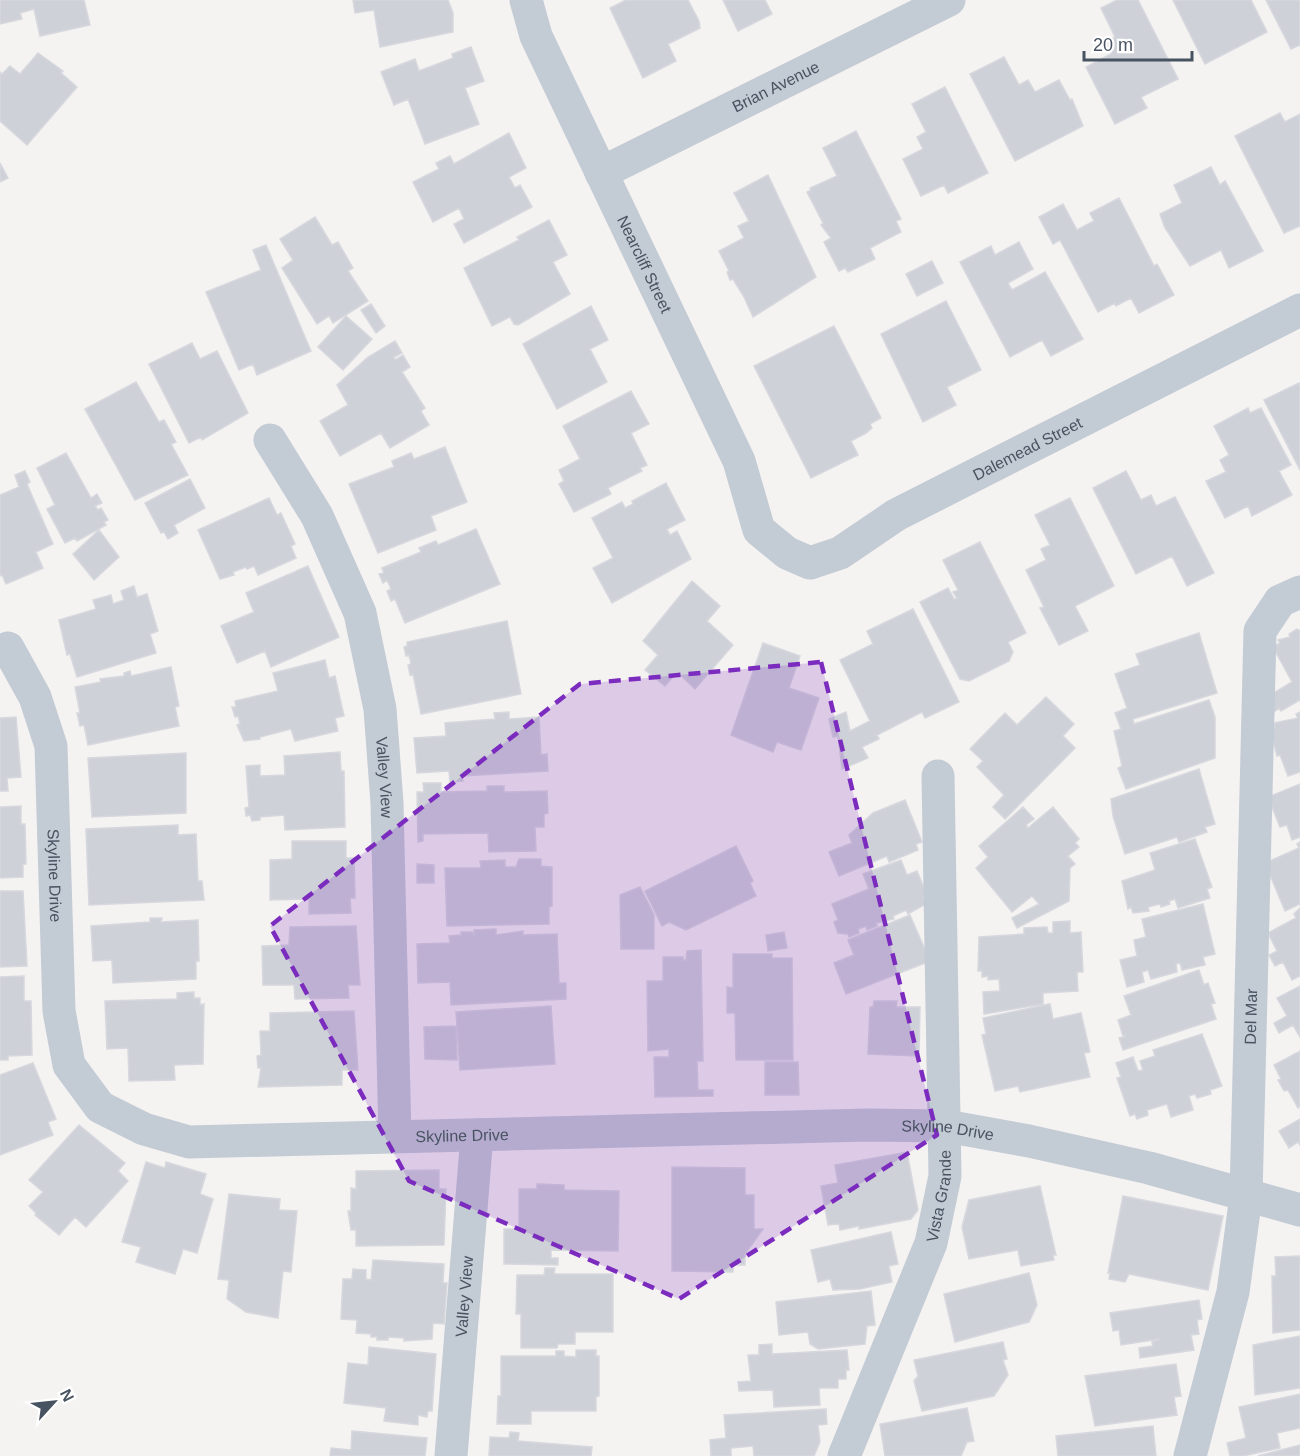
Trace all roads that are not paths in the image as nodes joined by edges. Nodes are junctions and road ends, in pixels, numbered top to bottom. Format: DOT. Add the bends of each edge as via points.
graph roads {
  1 [pos="526,0"];
  2 [pos="949,0"];
  3 [pos="601,173"];
  4 [pos="1300,310"];
  5 [pos="270,440"];
  6 [pos="759,530"];
  7 [pos="1300,592"];
  8 [pos="8,648"];
  9 [pos="938,776"];
  10 [pos="946,1126"];
  11 [pos="477,1135"];
  12 [pos="395,1137"];
  13 [pos="1246,1196"];
  14 [pos="1300,1210"];
  15 [pos="450,1456"];
  16 [pos="844,1456"];
  17 [pos="1190,1456"];
  1 -- 3 [label="street, Nearcliff Street" via="536,36"];
  2 -- 3 [label="street, Brian Avenue"];
  3 -- 6 [label="street, Nearcliff Street" via="738,461"];
  4 -- 6 [label="street, Dalemead Street" via="896,515 840,553 810,563 787,553"];
  5 -- 12 [label="street, Valley View" via="318,516 360,613 380,709 387,803"];
  7 -- 13 [label="street, Del Mar" via="1280,601 1260,631"];
  8 -- 12 [label="street, Skyline Drive" via="35,697 51,746 59,1011 69,1065 100,1107 144,1129 189,1142"];
  9 -- 10 [label="street, Vista Grande"];
  10 -- 11 [label="street, Skyline Drive"];
  10 -- 13 [label="street, Skyline Drive" via="1062,1148"];
  10 -- 16 [label="street, Vista Grande" via="945,1176 932,1243"];
  11 -- 12 [label="street, Skyline Drive"];
  11 -- 15 [label="street, Valley View"];
  13 -- 14 [label="street, Skyline Drive"];
  13 -- 17 [label="street, Del Mar" via="1233,1292"];
}
